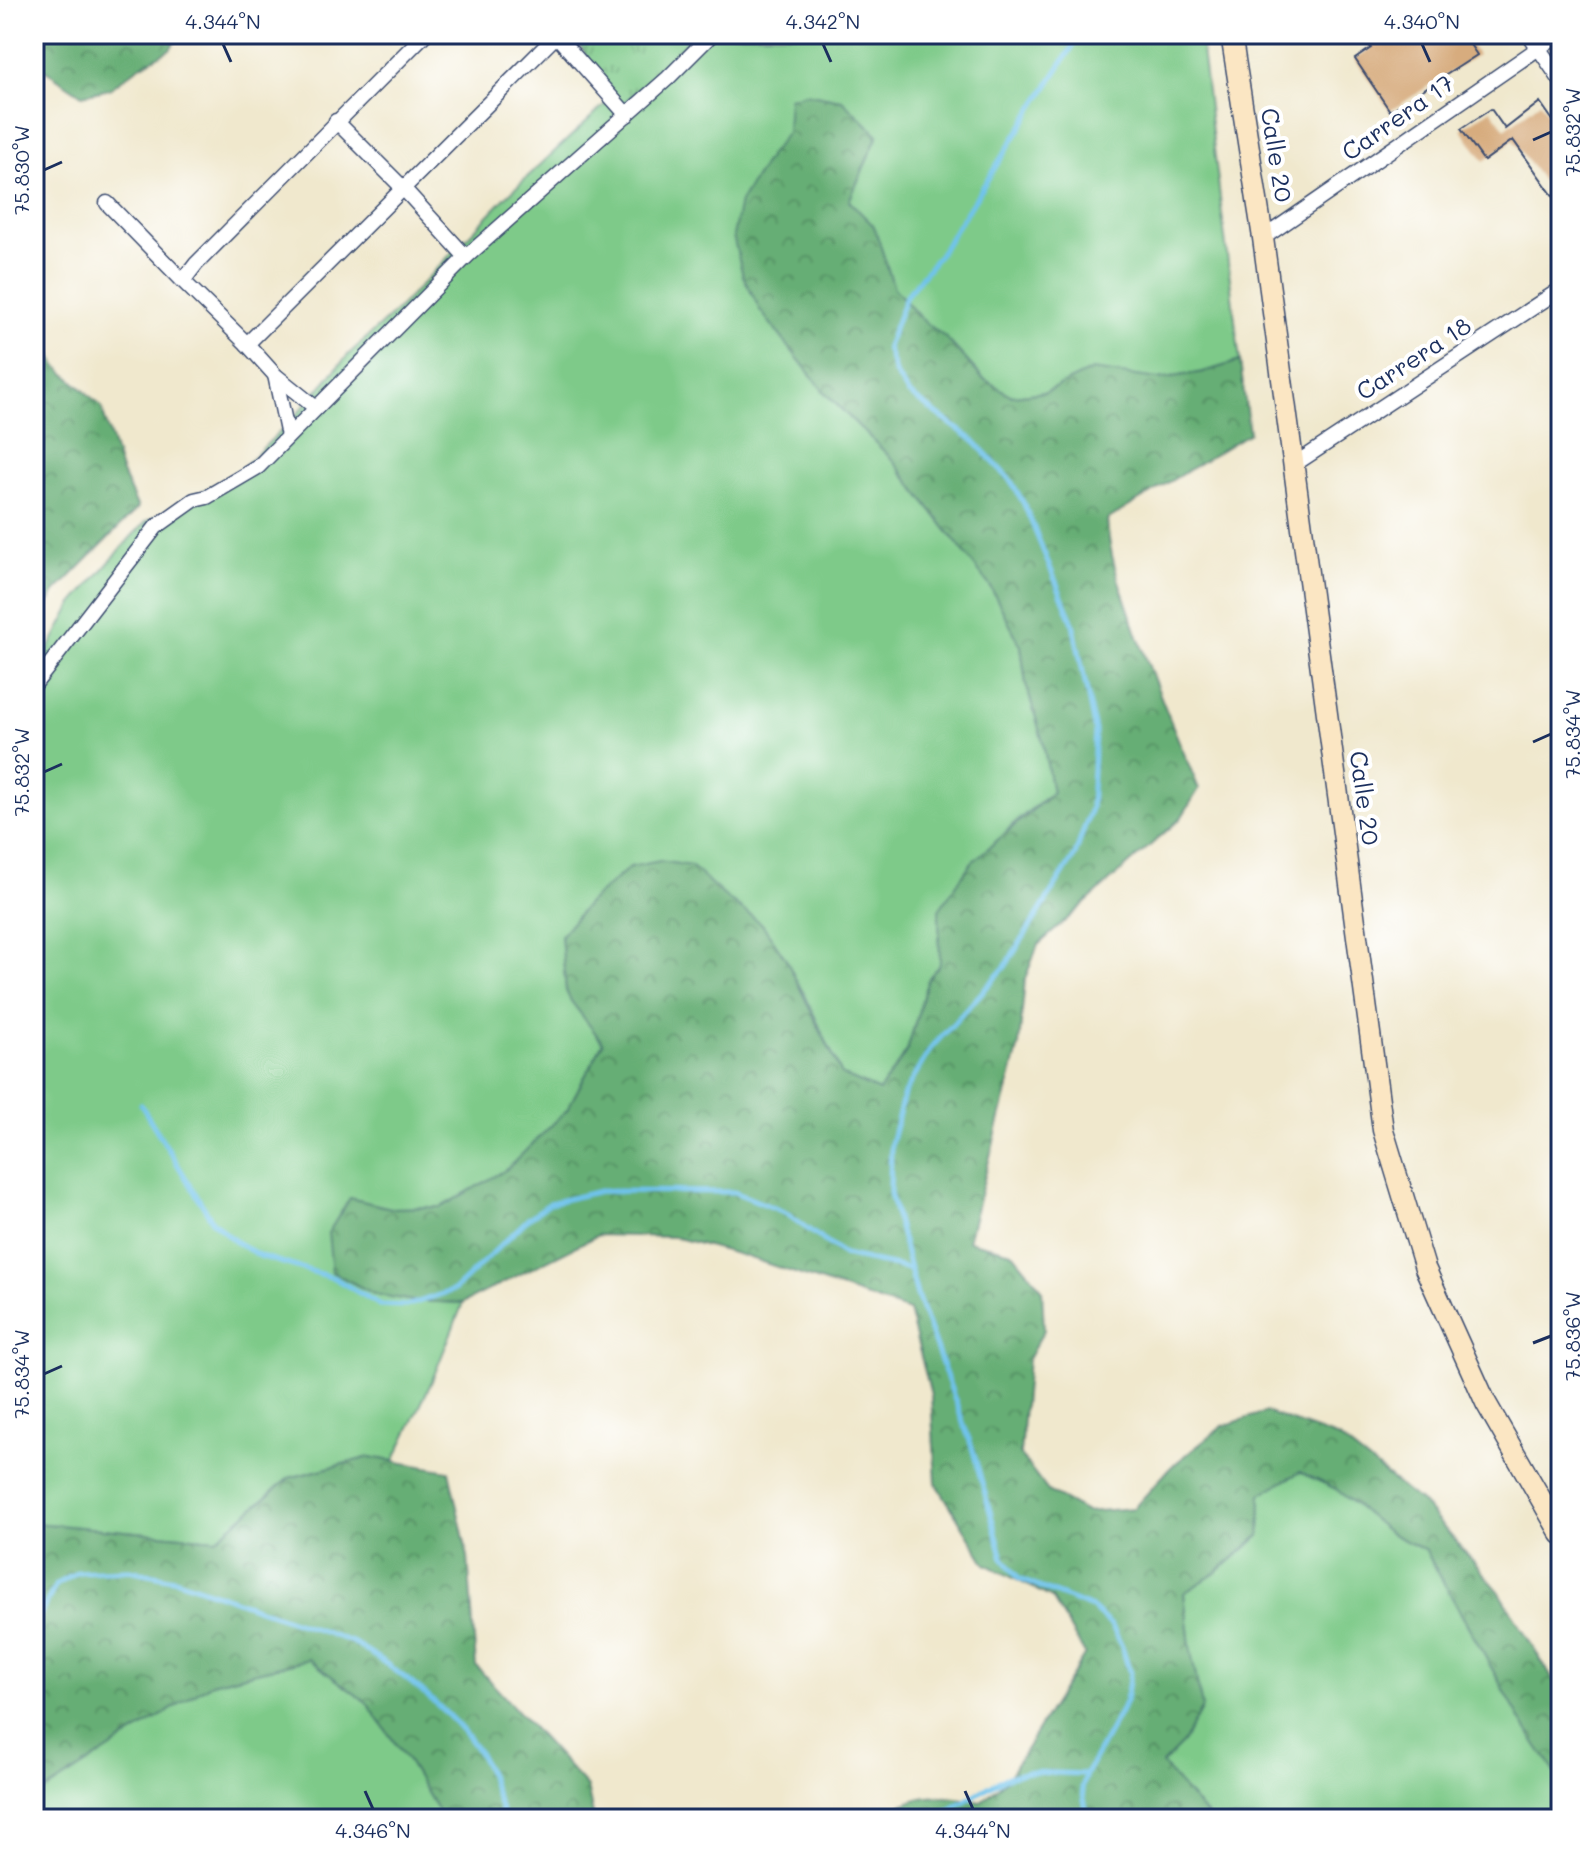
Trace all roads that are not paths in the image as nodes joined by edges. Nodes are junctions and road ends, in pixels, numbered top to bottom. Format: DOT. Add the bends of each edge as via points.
graph roads {
  1 [pos="425,34"];
  2 [pos="712,34"];
  3 [pos="1231,34"];
  4 [pos="1529,34"];
  5 [pos="1559,34"];
  6 [pos="556,35"];
  7 [pos="1539,47"];
  8 [pos="1561,81"];
  9 [pos="627,115"];
  10 [pos="336,121"];
  11 [pos="404,189"];
  12 [pos="107,203"];
  13 [pos="1263,238"];
  14 [pos="466,257"];
  15 [pos="183,281"];
  16 [pos="1561,289"];
  17 [pos="247,344"];
  18 [pos="275,375"];
  19 [pos="316,408"];
  20 [pos="288,436"];
  21 [pos="1292,466"];
  22 [pos="34,685"];
  23 [pos="1561,1534"];
  1 -- 10 [label="street"];
  2 -- 9 [label="street"];
  3 -- 13 [label="main road, Calle 20"];
  4 -- 7 [label="street"];
  5 -- 7 [label="street, Carrera 17"];
  6 -- 9 [label="street"];
  6 -- 11 [label="street"];
  7 -- 8 [label="street"];
  7 -- 13 [label="street, Carrera 17"];
  9 -- 14 [label="street"];
  10 -- 11 [label="street"];
  10 -- 15 [label="street"];
  11 -- 14 [label="street"];
  11 -- 17 [label="street"];
  12 -- 15 [label="street"];
  13 -- 21 [label="main road, Calle 20"];
  14 -- 19 [label="street"];
  15 -- 17 [label="street"];
  16 -- 21 [label="street, Carrera 18"];
  17 -- 18 [label="street"];
  18 -- 19 [label="street"];
  18 -- 20 [label="street"];
  19 -- 20 [label="street"];
  20 -- 22 [label="street" via="258,467 194,500 156,527"];
  21 -- 23 [label="main road, Calle 20" via="1383,1130 1425,1268 1486,1403"];
}
